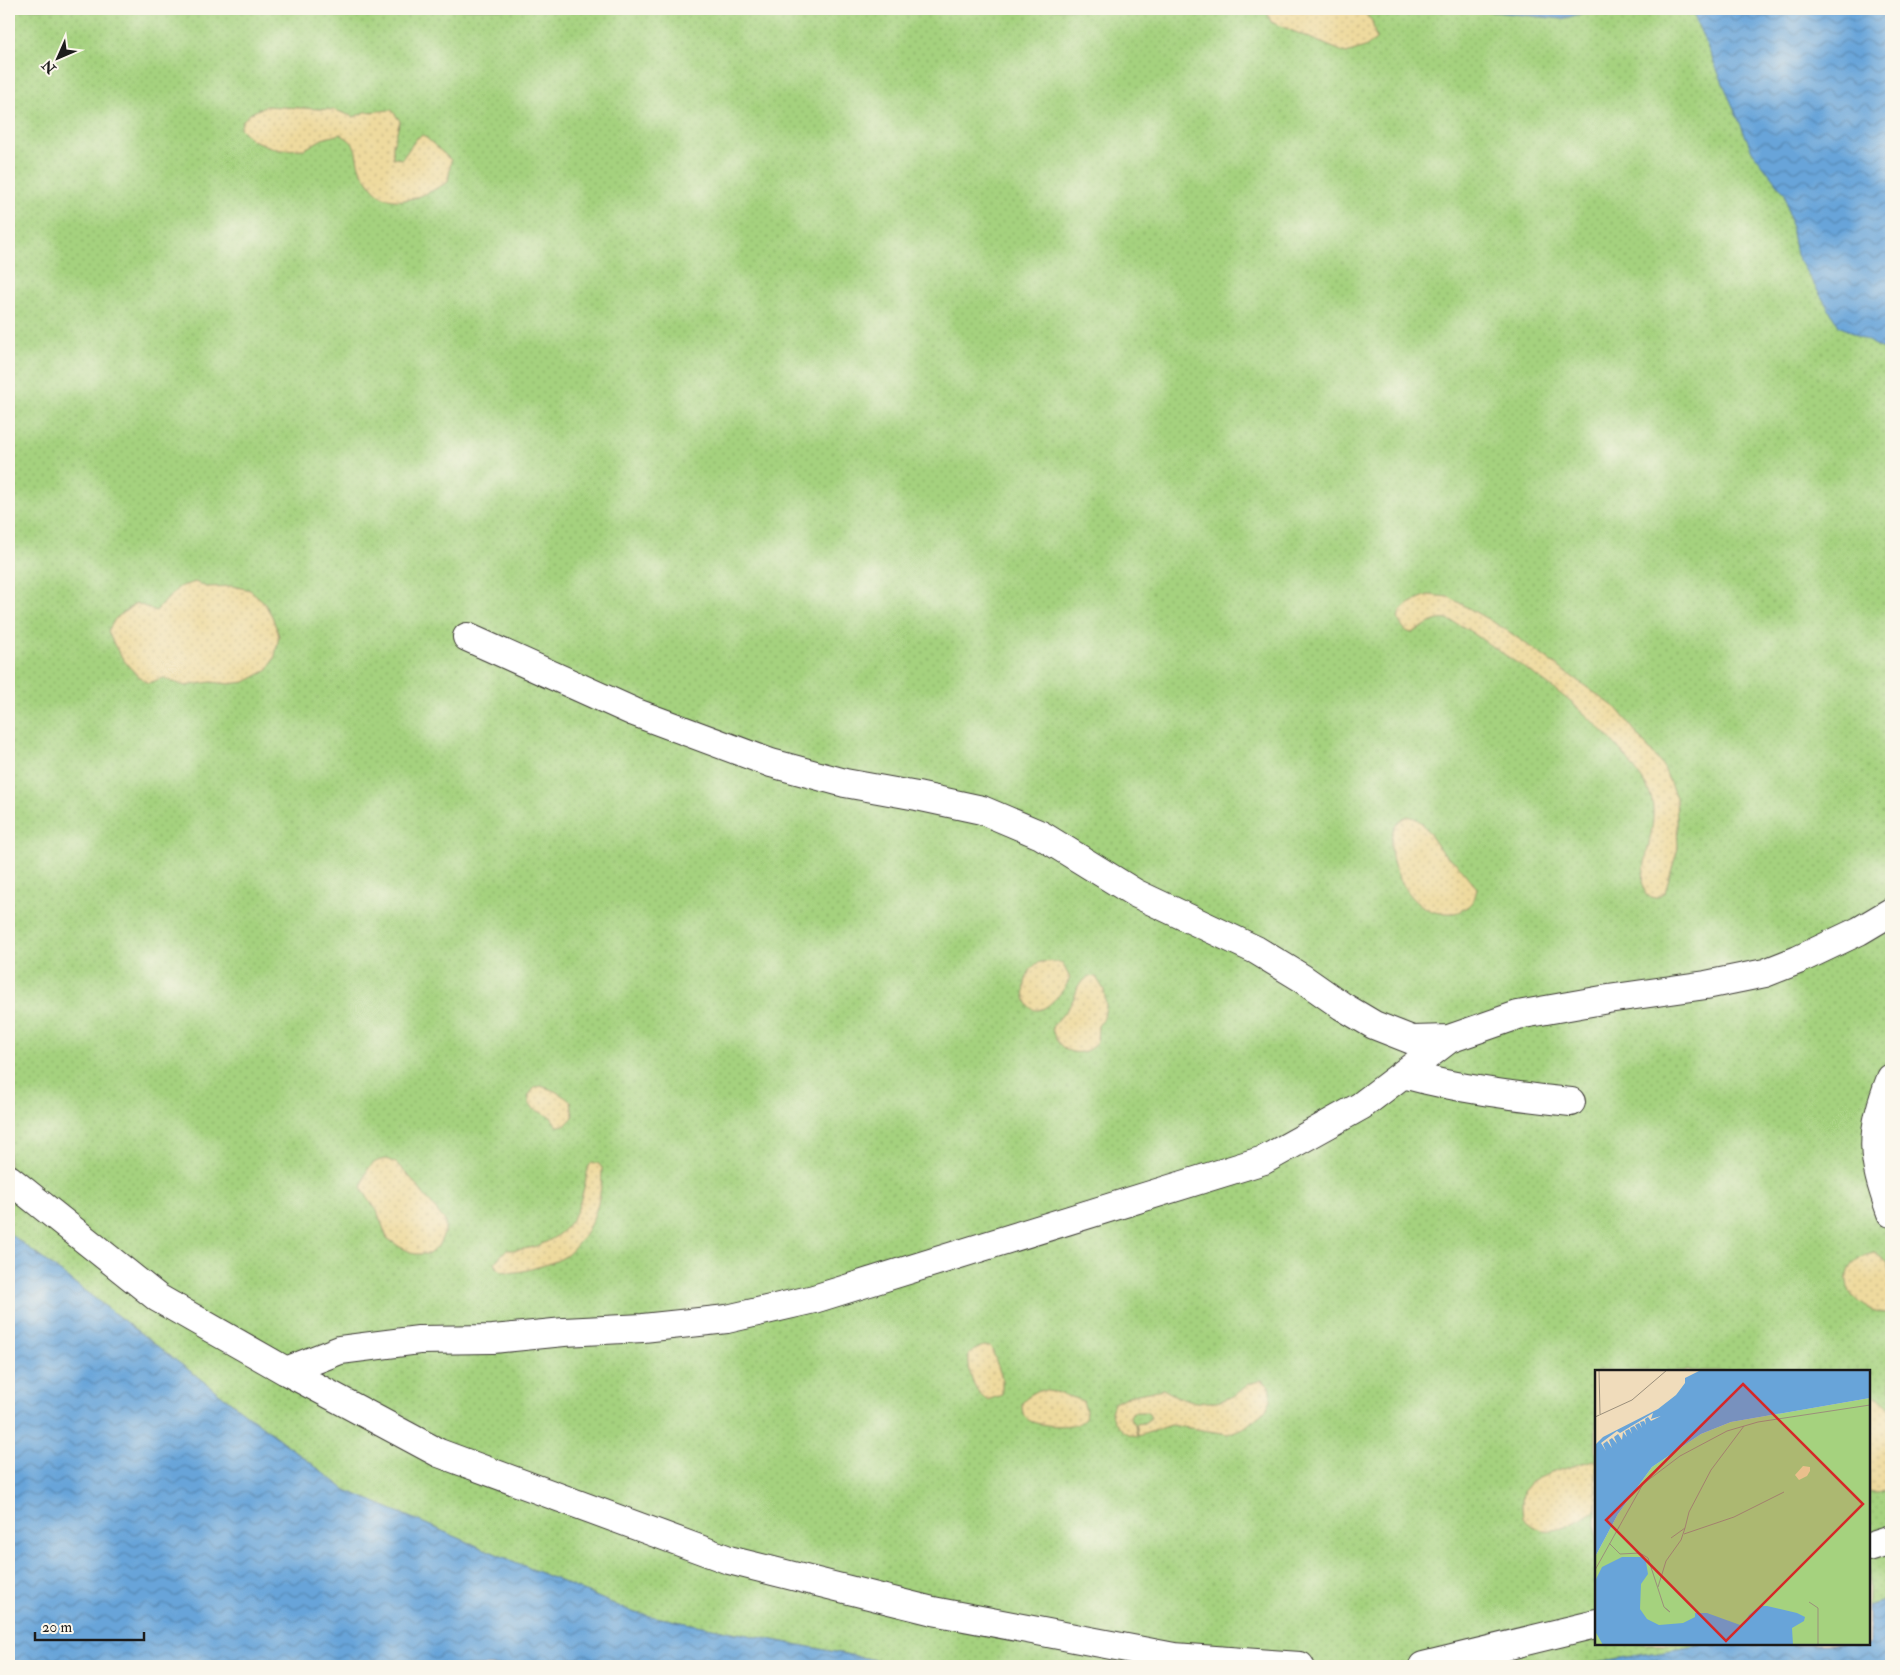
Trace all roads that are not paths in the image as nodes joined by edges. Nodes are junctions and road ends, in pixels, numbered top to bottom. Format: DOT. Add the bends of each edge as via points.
graph roads {
  1 [pos="467,637"];
  2 [pos="1891,912"];
  3 [pos="1449,1039"];
  4 [pos="1403,1074"];
  5 [pos="1891,1078"];
  6 [pos="1570,1102"];
  7 [pos="9,1179"];
  8 [pos="1891,1213"];
  9 [pos="286,1371"];
  10 [pos="1891,1540"];
  11 [pos="1870,1547"];
  12 [pos="1595,1624"];
  13 [pos="1300,1666"];
  14 [pos="1423,1666"];
  1 -- 3 [label="lane" via="634,712 771,763 845,783 982,810 1041,835 1135,893 1256,950 1374,1025 1412,1040"];
  2 -- 3 [label="lane" via="1859,931 1765,973 1518,1015"];
  3 -- 4 [label="lane"];
  4 -- 6 [label="lane" via="1435,1083"];
  4 -- 9 [label="lane" via="1361,1106 1264,1160 814,1299 727,1319 493,1339 419,1340 340,1350"];
  5 -- 8 [label="lane" via="1876,1121 1875,1156 1880,1184"];
  7 -- 9 [label="lane" via="158,1298"];
  9 -- 13 [label="lane" via="439,1454 729,1560 933,1611 1174,1657"];
  10 -- 11 [label="lane"];
  12 -- 14 [label="lane"];
}
